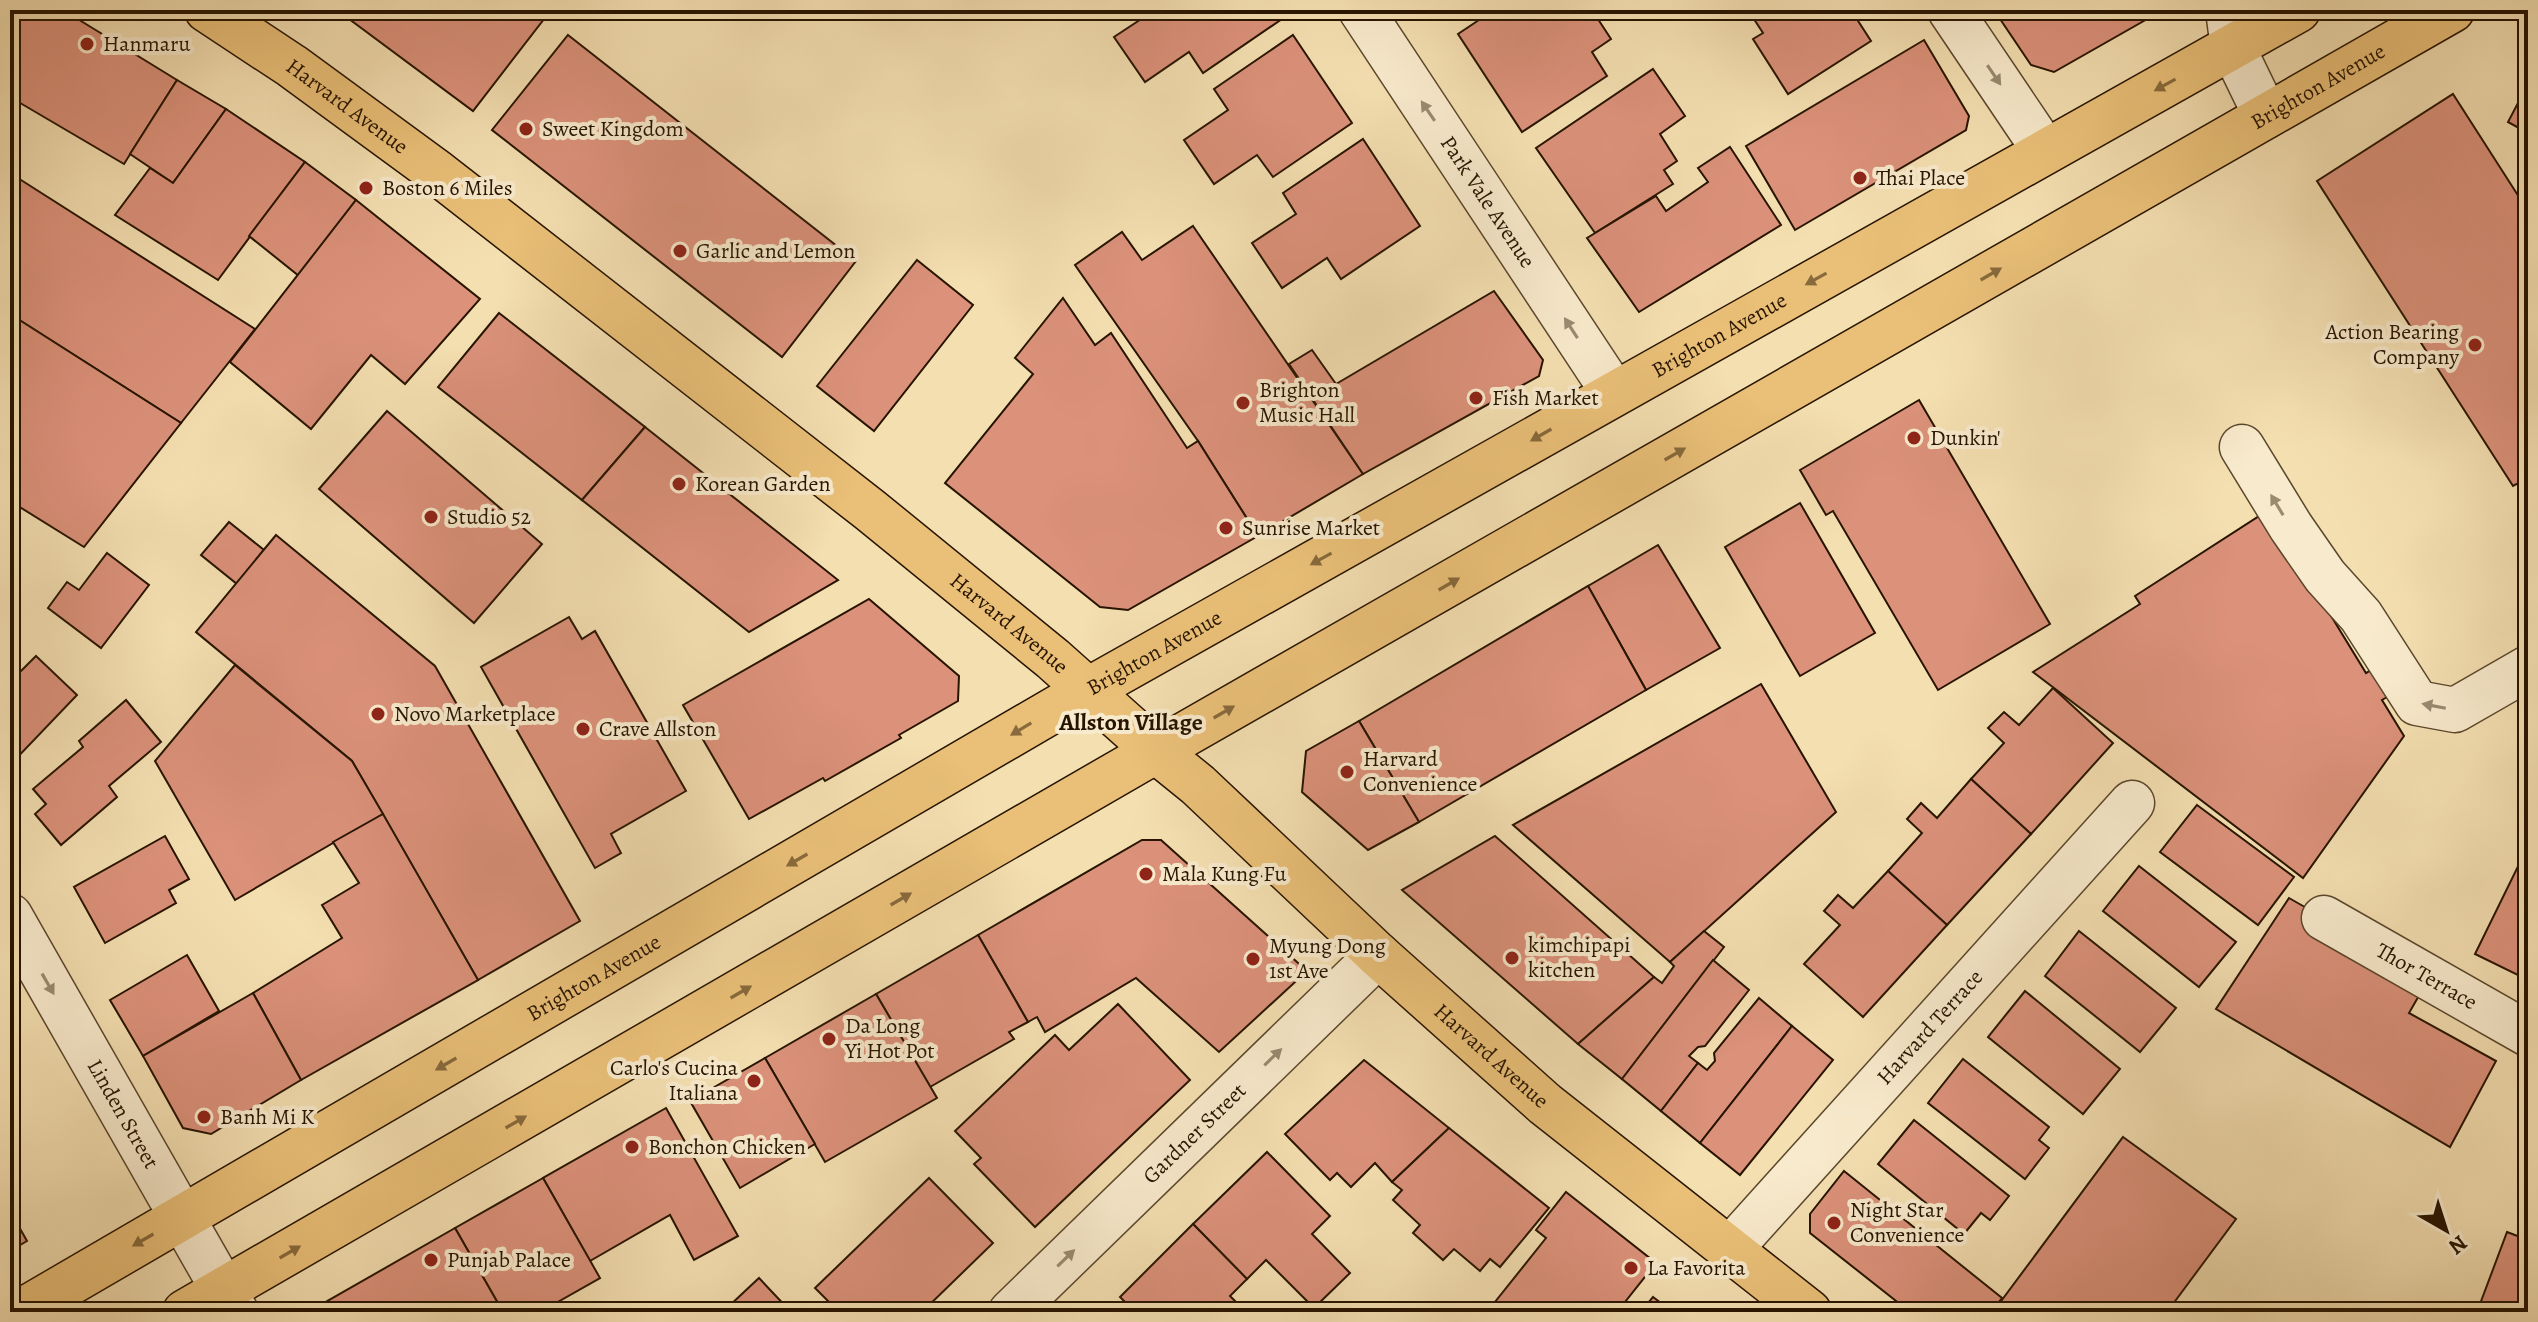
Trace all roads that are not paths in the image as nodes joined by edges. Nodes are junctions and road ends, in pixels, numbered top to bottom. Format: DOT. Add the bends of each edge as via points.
graph roads {
  1 [pos="207,10"];
  2 [pos="1361,10"];
  3 [pos="1950,10"];
  4 [pos="2298,10"];
  5 [pos="2452,10"];
  6 [pos="2230,29"];
  7 [pos="2266,116"];
  8 [pos="2045,151"];
  9 [pos="1614,393"];
  10 [pos="2242,447"];
  11 [pos="2528,668"];
  12 [pos="1088,690"];
  13 [pos="1156,751"];
  14 [pos="2132,803"];
  15 [pos="10,916"];
  16 [pos="2324,918"];
  17 [pos="1378,955"];
  18 [pos="2528,1034"];
  19 [pos="181,1218"];
  20 [pos="1729,1250"];
  21 [pos="229,1301"];
  22 [pos="20,1312"];
  23 [pos="185,1312"];
  24 [pos="1011,1312"];
  25 [pos="1809,1312"];
  1 -- 12 [label="main road, Harvard Avenue" via="450,182 858,501"];
  9 -- 2 [label="street, Park Vale Avenue, one-way"];
  3 -- 8 [label="street, one-way"];
  4 -- 6 [label="main road, Brighton Avenue"];
  5 -- 7 [label="main road, Brighton Avenue"];
  6 -- 7 [label="street"];
  6 -- 8 [label="main road, Brighton Avenue, one-way"];
  13 -- 7 [label="main road, Brighton Avenue, one-way"];
  8 -- 9 [label="main road, Brighton Avenue, one-way"];
  9 -- 12 [label="main road, Brighton Avenue, one-way"];
  11 -- 10 [label="street, one-way" via="2455,710 2417,703 2361,616 2291,527"];
  12 -- 13 [label="main road, Harvard Avenue"];
  12 -- 19 [label="main road, Brighton Avenue, one-way"];
  13 -- 17 [label="main road, Harvard Avenue"];
  21 -- 13 [label="main road, Brighton Avenue, one-way"];
  14 -- 20 [label="street, Harvard Terrace"];
  15 -- 19 [label="street, Linden Street, one-way"];
  16 -- 18 [label="street, Thor Terrace"];
  17 -- 20 [label="main road, Harvard Avenue" via="1545,1104"];
  24 -- 17 [label="street, Gardner Street, one-way"];
  19 -- 21 [label="street, Linden Street"];
  19 -- 22 [label="main road, Brighton Avenue, one-way"];
  20 -- 25 [label="main road, Harvard Avenue"];
  21 -- 23 [label="main road, Brighton Avenue"];
}
